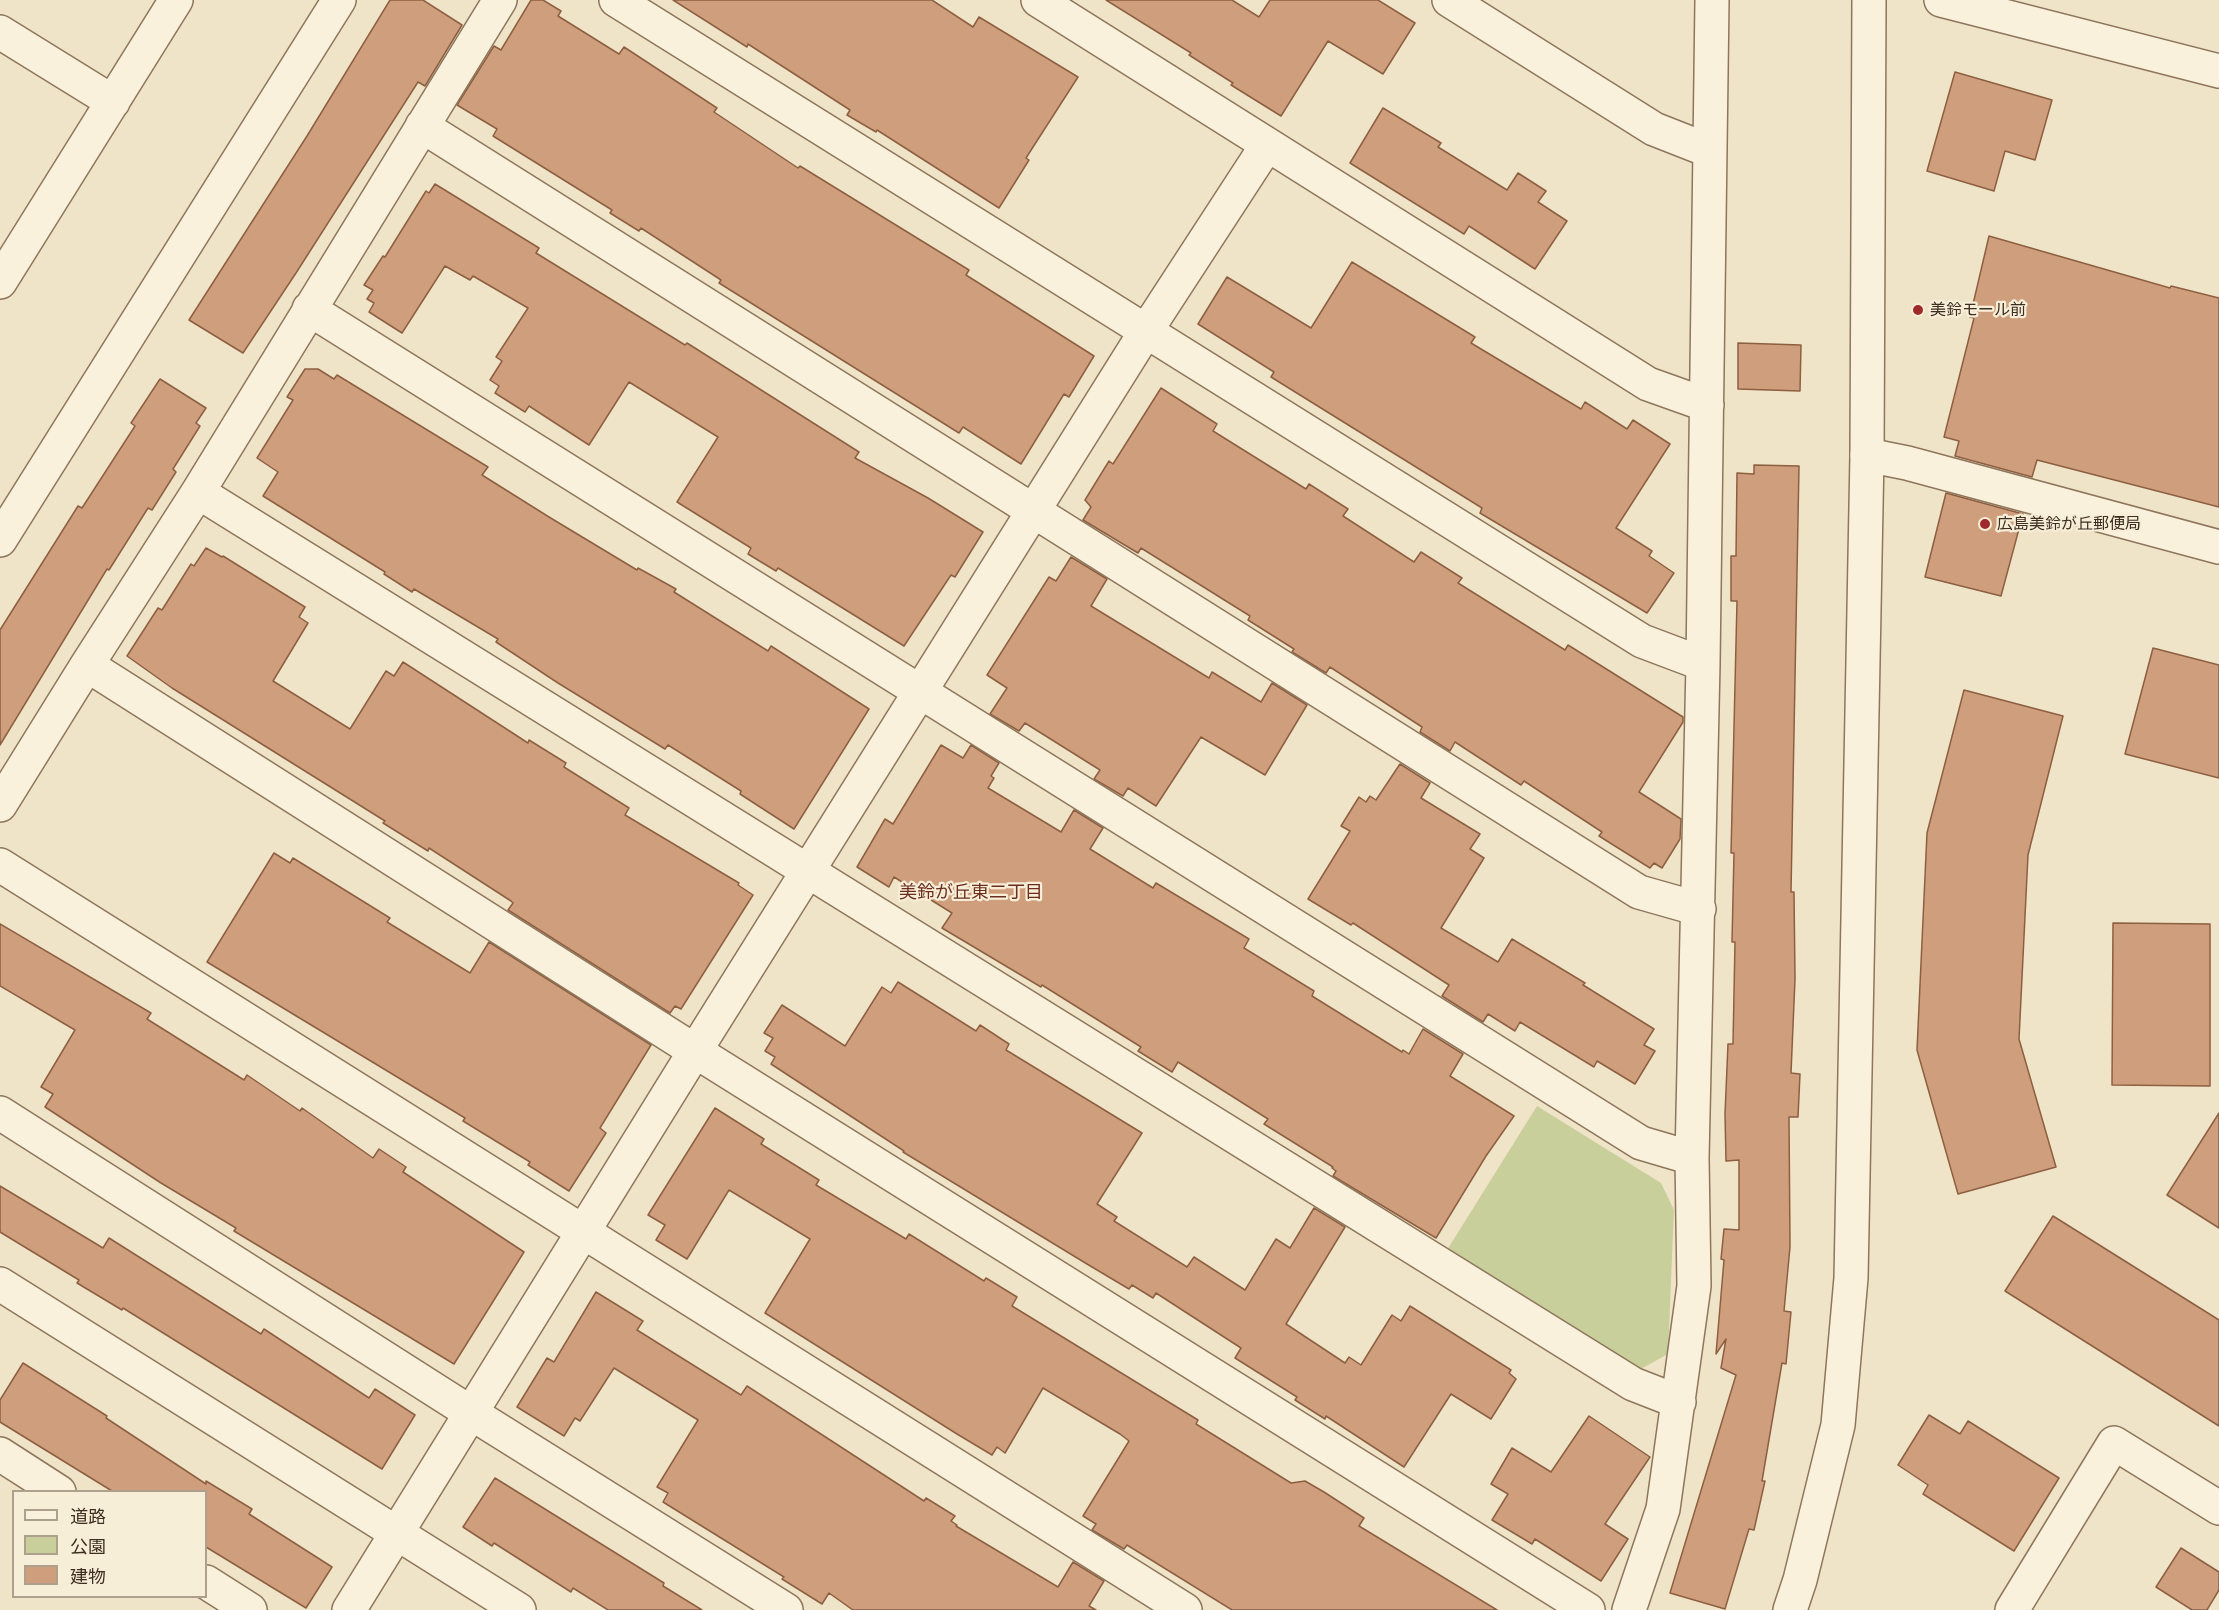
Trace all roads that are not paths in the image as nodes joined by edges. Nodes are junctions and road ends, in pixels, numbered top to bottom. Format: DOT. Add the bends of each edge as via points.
graph roads {
  1 [pos="176,0"];
  2 [pos="339,0"];
  3 [pos="500,0"];
  4 [pos="616,0"];
  5 [pos="1038,0"];
  6 [pos="1449,0"];
  7 [pos="1712,0"];
  8 [pos="1869,0"];
  9 [pos="1941,0"];
  10 [pos="0,32"];
  11 [pos="2219,71"];
  12 [pos="113,102"];
  13 [pos="422,126"];
  14 [pos="1267,145"];
  15 [pos="1710,151"];
  16 [pos="0,282"];
  17 [pos="309,309"];
  18 [pos="1146,332"];
  19 [pos="1707,405"];
  20 [pos="1867,455"];
  21 [pos="198,492"];
  22 [pos="1035,511"];
  23 [pos="0,540"];
  24 [pos="2219,547"];
  25 [pos="1703,664"];
  26 [pos="87,665"];
  27 [pos="922,692"];
  28 [pos="0,805"];
  29 [pos="0,865"];
  30 [pos="809,873"];
  31 [pos="1699,909"];
  32 [pos="695,1051"];
  33 [pos="0,1113"];
  34 [pos="1692,1158"];
  35 [pos="583,1231"];
  36 [pos="0,1284"];
  37 [pos="1679,1402"];
  38 [pos="471,1413"];
  39 [pos="0,1454"];
  40 [pos="57,1490"];
  41 [pos="2219,1508"];
  42 [pos="396,1532"];
  43 [pos="207,1583"];
  44 [pos="250,1610"];
  45 [pos="349,1610"];
  46 [pos="519,1610"];
  47 [pos="786,1610"];
  48 [pos="1185,1610"];
  49 [pos="1588,1610"];
  50 [pos="1629,1610"];
  51 [pos="1790,1610"];
  52 [pos="2012,1610"];
  1 -- 12 [label="street"];
  2 -- 23 [label="street"];
  3 -- 13 [label="street"];
  4 -- 18 [label="street"];
  5 -- 14 [label="street"];
  6 -- 15 [label="street" via="1654,129"];
  7 -- 15 [label="street"];
  8 -- 20 [label="street"];
  9 -- 11 [label="street"];
  10 -- 12 [label="street"];
  12 -- 16 [label="street"];
  13 -- 17 [label="street"];
  13 -- 22 [label="street"];
  14 -- 18 [label="street"];
  14 -- 19 [label="street" via="1648,384"];
  15 -- 19 [label="street"];
  17 -- 21 [label="street"];
  17 -- 27 [label="street"];
  18 -- 22 [label="street"];
  18 -- 25 [label="street" via="1642,641"];
  19 -- 25 [label="street"];
  20 -- 24 [label="street"];
  20 -- 51 [label="street" via="1851,1278 1838,1425"];
  21 -- 26 [label="street"];
  21 -- 30 [label="street"];
  22 -- 27 [label="street"];
  22 -- 31 [label="street" via="1638,892"];
  25 -- 31 [label="street"];
  26 -- 28 [label="street"];
  26 -- 32 [label="street"];
  27 -- 30 [label="street"];
  27 -- 34 [label="street" via="1641,1143"];
  29 -- 35 [label="street"];
  30 -- 32 [label="street"];
  30 -- 37 [label="street" via="1633,1384"];
  31 -- 34 [label="street"];
  32 -- 35 [label="street"];
  32 -- 49 [label="street"];
  33 -- 38 [label="street"];
  34 -- 37 [label="street" via="1694,1286"];
  35 -- 38 [label="street"];
  35 -- 48 [label="street"];
  36 -- 42 [label="street"];
  37 -- 50 [label="street" via="1663,1509"];
  38 -- 42 [label="street"];
  38 -- 47 [label="street"];
  39 -- 40 [label="street"];
  41 -- 52 [label="street" via="2114,1443"];
  42 -- 45 [label="street"];
  42 -- 46 [label="street"];
  43 -- 44 [label="street"];
}
